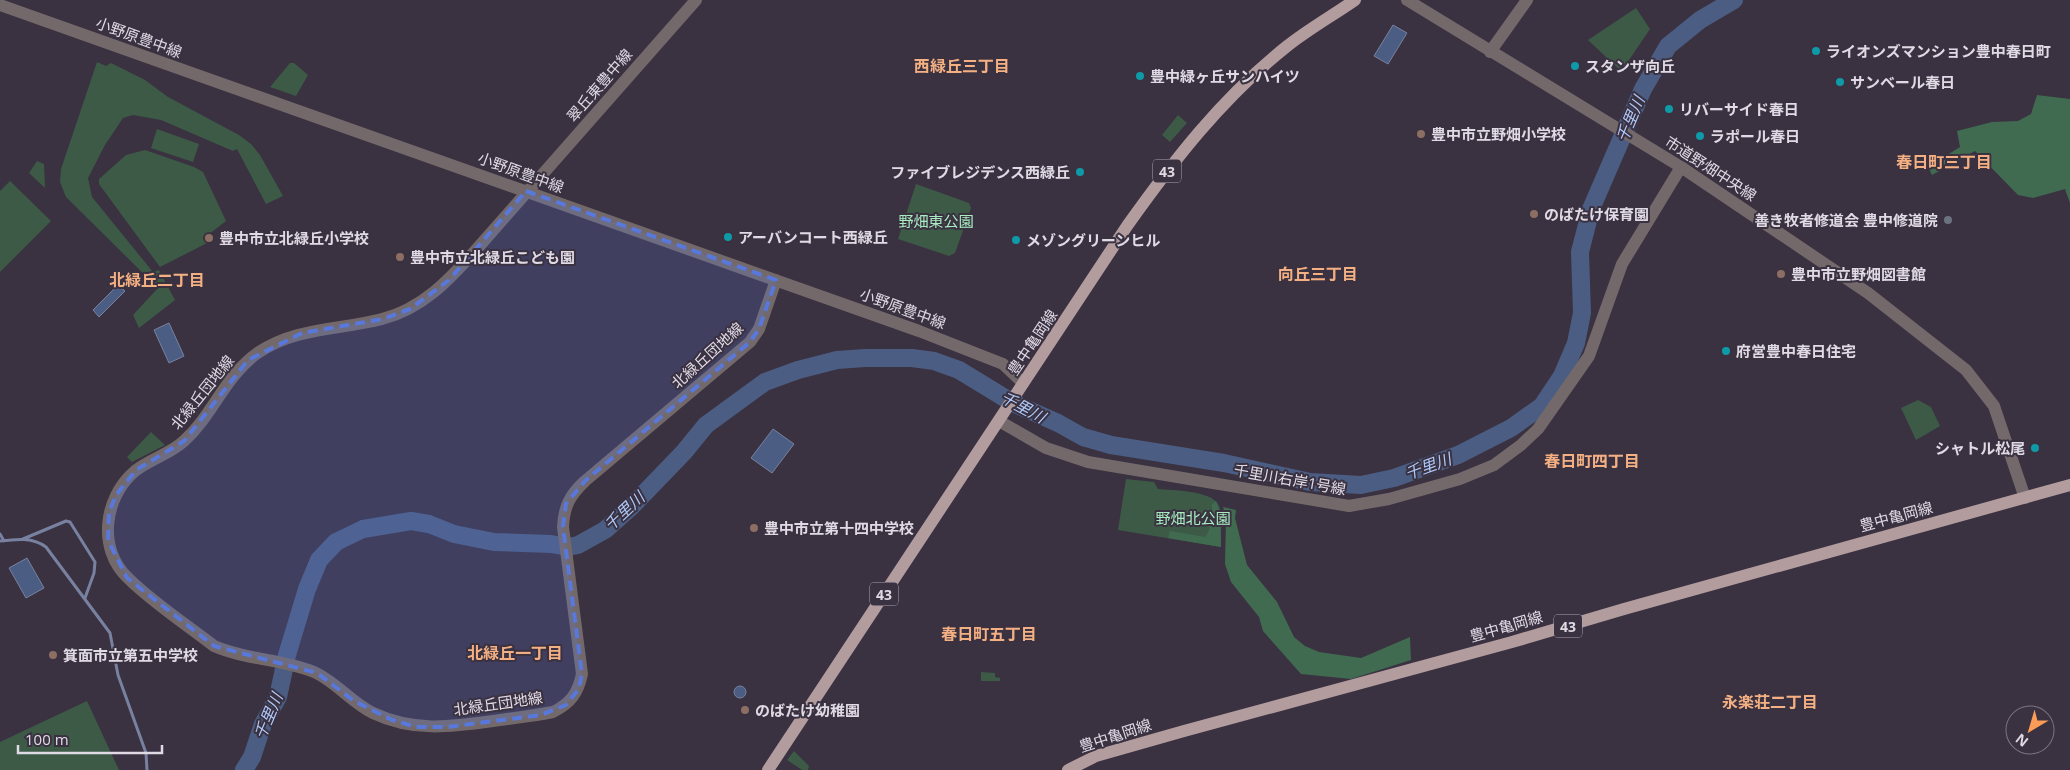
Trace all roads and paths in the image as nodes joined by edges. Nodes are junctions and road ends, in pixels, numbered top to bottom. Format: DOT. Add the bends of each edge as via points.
graph roads {
  1 [pos="696,0"];
  2 [pos="1355,0"];
  3 [pos="1407,0"];
  4 [pos="1527,0"];
  5 [pos="0,5"];
  6 [pos="1490,52"];
  7 [pos="1681,166"];
  8 [pos="526,191"];
  9 [pos="776,280"];
  10 [pos="1021,387"];
  11 [pos="1000,420"];
  12 [pos="2070,485"];
  13 [pos="2025,498"];
  14 [pos="768,770"];
  15 [pos="1068,770"];
  1 -- 8 [label="street, 翠丘東豊中線"];
  2 -- 10 [label="main road, 豊中亀岡線 / 43" via="1287,46 1254,74 1190,142 1127,226"];
  3 -- 6 [label="street, 市道野畑中央線"];
  4 -- 6 [label="street"];
  5 -- 8 [label="street, 小野原豊中線"];
  6 -- 7 [label="street, 市道野畑中央線"];
  7 -- 11 [label="street, 千里川右岸1号線" via="1622,264 1590,356 1522,445 1494,465 1460,479 1390,499 1348,506 1088,462 1046,448"];
  7 -- 13 [label="street, 市道野畑中央線" via="1868,293 1966,370 1994,406"];
  8 -- 9 [label="street, 小野原豊中線"];
  8 -- 9 [label="street, 北緑丘団地線" via="437,291 410,308 383,319 302,332 279,341 259,352 231,377 184,441 136,470 116,494 109,512 108,540 115,560 127,578 214,646 316,673 372,712 416,726 448,727 553,712 574,697 582,674 563,527 564,511 574,490 750,342 759,329"];
  9 -- 10 [label="street, 小野原豊中線" via="1003,364"];
  10 -- 11 [label="main road, 豊中亀岡線 / 43"];
  11 -- 14 [label="main road, 豊中亀岡線 / 43"];
  12 -- 13 [label="main road, 豊中亀岡線 / 43"];
  13 -- 15 [label="main road, 豊中亀岡線 / 43" via="1096,756"];
}
